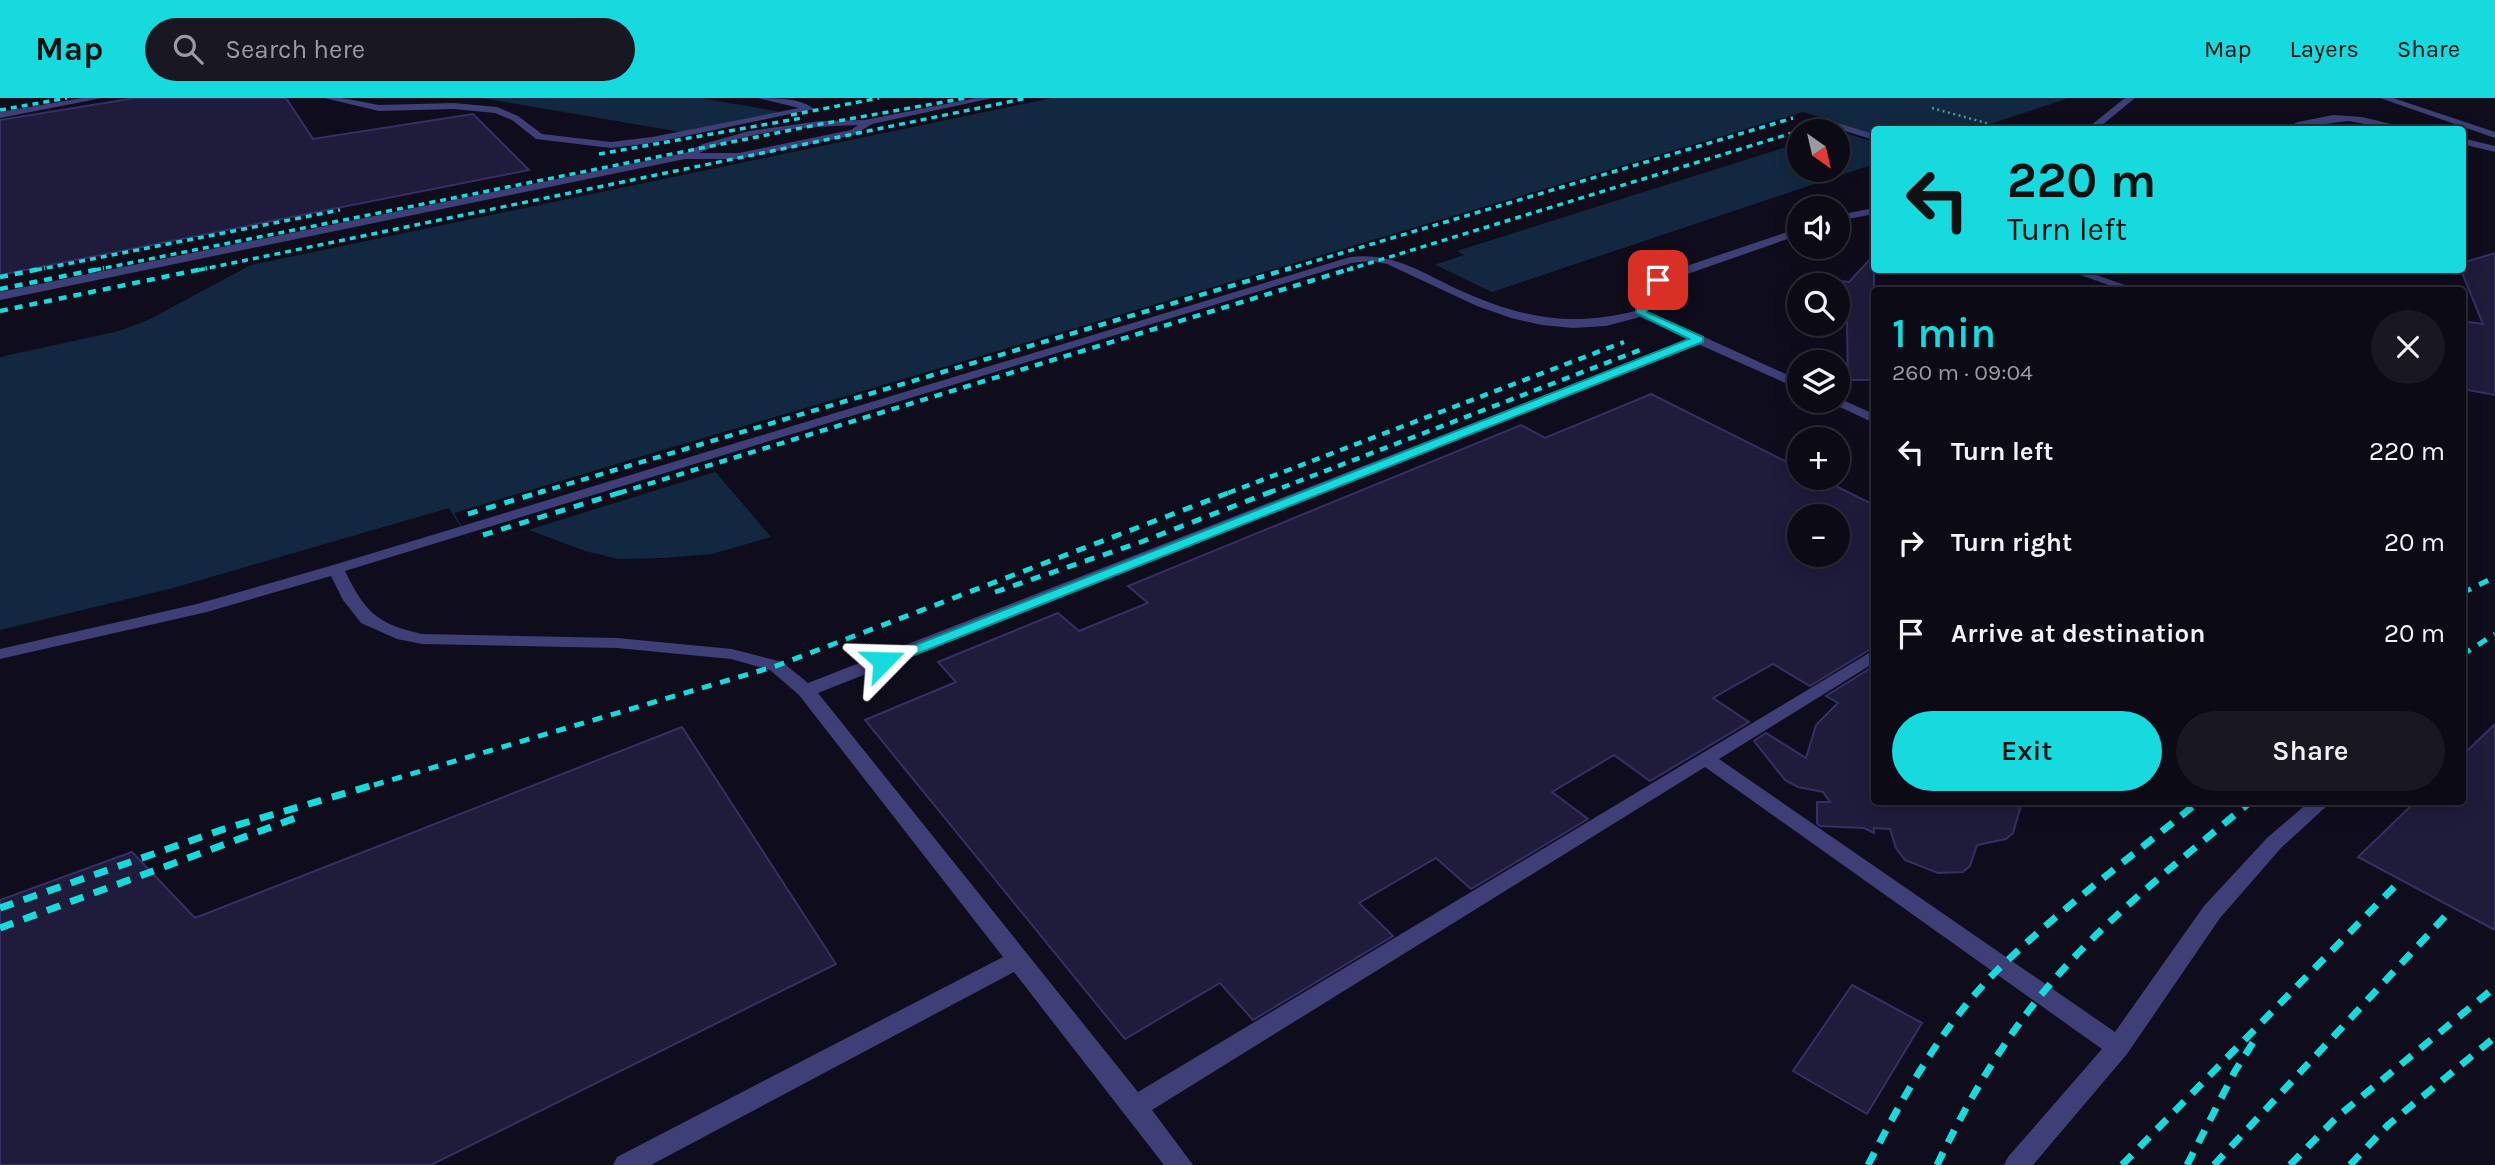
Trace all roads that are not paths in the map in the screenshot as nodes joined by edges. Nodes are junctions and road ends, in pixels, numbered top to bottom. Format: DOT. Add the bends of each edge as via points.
graph roads {
  1 [pos="98,98"];
  2 [pos="328,98"];
  3 [pos="762,98"];
  4 [pos="989,98"];
  5 [pos="2131,98"];
  6 [pos="2384,98"];
  7 [pos="0,115"];
  8 [pos="869,122"];
  9 [pos="2094,126"];
  10 [pos="2293,126"];
  11 [pos="2396,126"];
  12 [pos="1850,130"];
  13 [pos="2495,135"];
  14 [pos="1871,136"];
  15 [pos="2466,143"];
  16 [pos="2495,149"];
  17 [pos="685,156"];
  18 [pos="1871,212"];
  19 [pos="1850,216"];
  20 [pos="1787,235"];
  21 [pos="2080,273"];
  22 [pos="2124,287"];
  23 [pos="0,296"];
  24 [pos="1641,313"];
  25 [pos="1699,339"];
  26 [pos="1787,379"];
  27 [pos="1850,408"];
  28 [pos="1871,418"];
  29 [pos="336,569"];
  30 [pos="0,654"];
  31 [pos="1871,657"];
  32 [pos="806,691"];
  33 [pos="1705,758"];
  34 [pos="2317,805"];
  35 [pos="1019,959"];
  36 [pos="2118,1047"];
  37 [pos="1135,1107"];
  38 [pos="626,1165"];
  39 [pos="1180,1165"];
  40 [pos="2017,1165"];
  1 -- 7 [label="street"];
  2 -- 3 [label="street" via="379,108 497,110 539,137 611,145 809,109"];
  4 -- 8 [label="street"];
  5 -- 9 [label="street"];
  6 -- 13 [label="street"];
  8 -- 17 [label="street" via="854,132 738,156"];
  8 -- 17 [label="street" via="814,122 705,144"];
  10 -- 11 [label="street" via="2332,116"];
  12 -- 14 [label="street"];
  15 -- 16 [label="street"];
  17 -- 23 [label="street"];
  18 -- 19 [label="street"];
  20 -- 24 [label="street" via="1658,280 1643,291"];
  21 -- 22 [label="street"];
  24 -- 25 [label="street"];
  24 -- 29 [label="street" via="1571,324 1516,318 1390,261 1350,260"];
  25 -- 26 [label="street"];
  25 -- 32 [label="street"];
  27 -- 28 [label="street"];
  29 -- 30 [label="street" via="201,608"];
  29 -- 32 [label="street" via="365,620 392,633 422,639 617,643 732,654 776,666"];
  31 -- 33 [label="street"];
  32 -- 35 [label="street"];
  33 -- 36 [label="street"];
  33 -- 37 [label="street"];
  34 -- 36 [label="street" via="2274,843 2212,912"];
  35 -- 37 [label="street"];
  35 -- 38 [label="street"];
  36 -- 40 [label="street"];
  37 -- 39 [label="street"];
}
